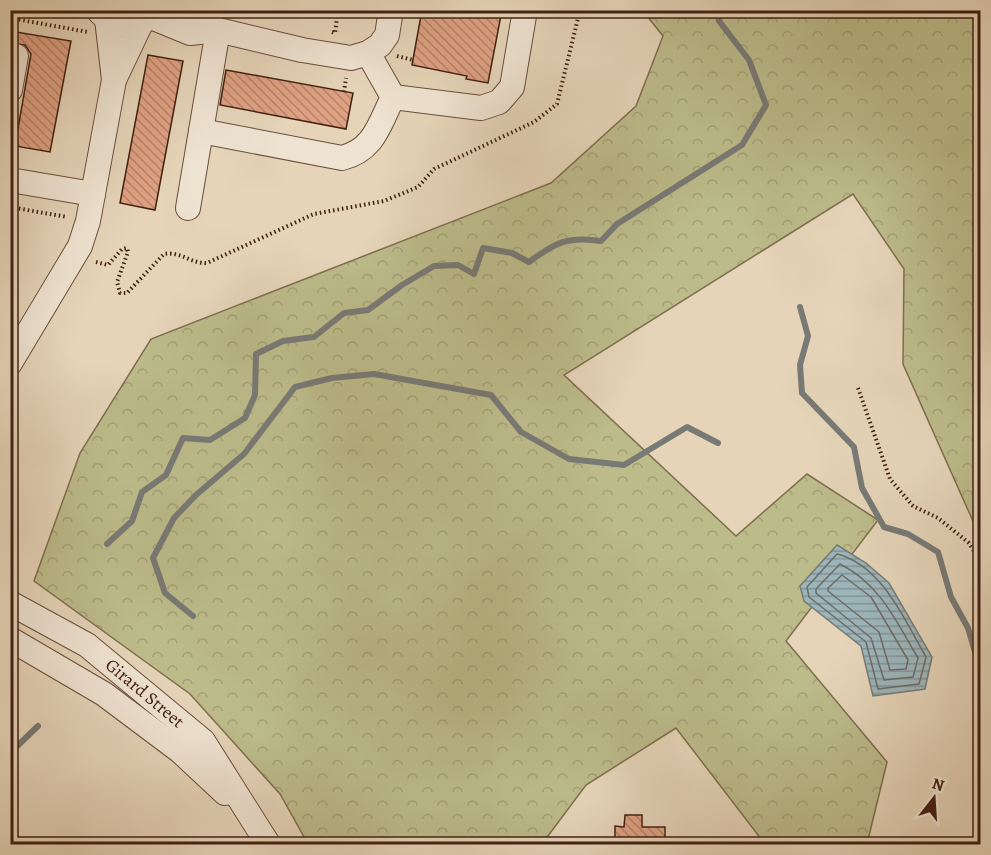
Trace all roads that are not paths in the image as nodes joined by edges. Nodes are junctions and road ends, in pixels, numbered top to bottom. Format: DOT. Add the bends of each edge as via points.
graph roads {
  1 [pos="189,10"];
  2 [pos="391,10"];
  3 [pos="525,10"];
  4 [pos="150,17"];
  5 [pos="100,22"];
  6 [pos="218,30"];
  7 [pos="368,53"];
  8 [pos="16,56"];
  9 [pos="114,80"];
  10 [pos="10,90"];
  11 [pos="393,97"];
  12 [pos="201,131"];
  13 [pos="10,180"];
  14 [pos="93,194"];
  15 [pos="188,208"];
  16 [pos="10,363"];
  17 [pos="10,603"];
  18 [pos="10,639"];
  19 [pos="250,816"];
  20 [pos="268,844"];
  1 -- 6 [label="street"];
  2 -- 7 [label="street" via="387,34"];
  3 -- 11 [label="street" via="512,87 498,102 481,108"];
  4 -- 5 [label="street" via="129,25"];
  4 -- 6 [label="street" via="190,33"];
  4 -- 9 [label="street"];
  5 -- 9 [label="street"];
  6 -- 7 [label="street" via="351,58"];
  6 -- 12 [label="street"];
  7 -- 11 [label="street"];
  8 -- 10 [label="street"];
  9 -- 14 [label="street"];
  11 -- 12 [label="street" via="371,142 358,154 342,158"];
  12 -- 15 [label="street"];
  13 -- 14 [label="street"];
  14 -- 16 [label="street" via="80,246"];
  17 -- 19 [label="street, Girard Street" via="87,645 203,741"];
  18 -- 19 [label="street, Girard Street" via="104,694 180,751"];
  19 -- 20 [label="street, Girard Street"];
}
